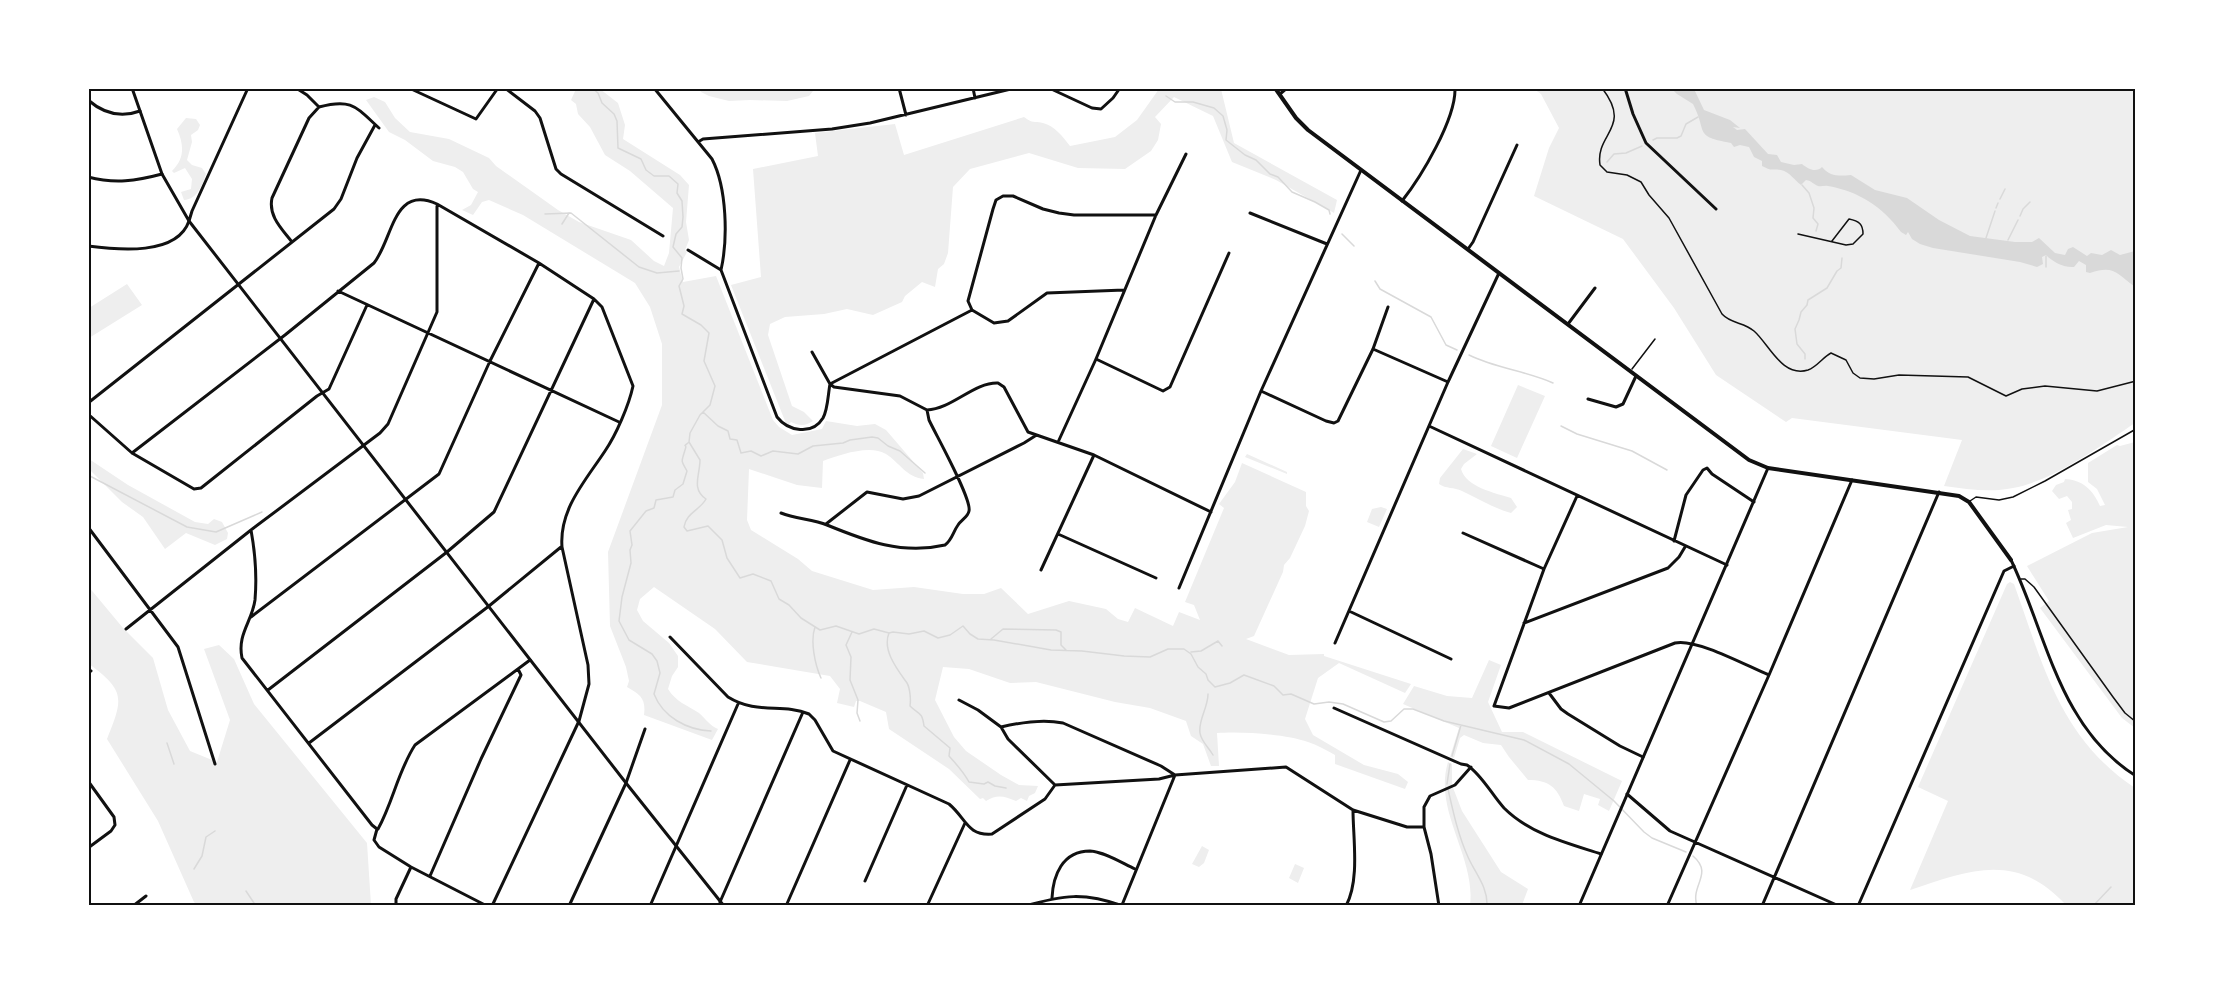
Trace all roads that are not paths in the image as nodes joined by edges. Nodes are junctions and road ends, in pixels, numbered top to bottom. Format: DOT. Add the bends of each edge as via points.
graph roads {
  1 [pos="132,88"];
  2 [pos="248,88"];
  3 [pos="296,88"];
  4 [pos="409,88"];
  5 [pos="498,88"];
  6 [pos="505,88"];
  7 [pos="654,88"];
  8 [pos="899,88"];
  9 [pos="973,88"];
  10 [pos="1015,88"];
  11 [pos="1049,88"];
  12 [pos="1120,88"];
  13 [pos="1275,88"];
  14 [pos="1287,88"];
  15 [pos="1455,88"];
  16 [pos="1602,88"];
  17 [pos="1625,88"];
  18 [pos="1280,94"];
  19 [pos="975,99"];
  20 [pos="88,100"];
  21 [pos="319,107"];
  22 [pos="140,111"];
  23 [pos="906,114"];
  24 [pos="698,142"];
  25 [pos="1516,146"];
  26 [pos="1186,154"];
  27 [pos="1361,170"];
  28 [pos="162,174"];
  29 [pos="88,177"];
  30 [pos="1402,201"];
  31 [pos="436,204"];
  32 [pos="1716,208"];
  33 [pos="1250,213"];
  34 [pos="1156,216"];
  35 [pos="189,221"];
  36 [pos="1798,234"];
  37 [pos="663,236"];
  38 [pos="1832,241"];
  39 [pos="292,242"];
  40 [pos="1327,244"];
  41 [pos="88,246"];
  42 [pos="1468,249"];
  43 [pos="688,250"];
  44 [pos="1229,253"];
  45 [pos="539,263"];
  46 [pos="721,270"];
  47 [pos="1499,273"];
  48 [pos="239,285"];
  49 [pos="1595,288"];
  50 [pos="1124,290"];
  51 [pos="338,291"];
  52 [pos="594,299"];
  53 [pos="367,305"];
  54 [pos="1389,308"];
  55 [pos="972,310"];
  56 [pos="1568,324"];
  57 [pos="428,333"];
  58 [pos="281,338"];
  59 [pos="1655,339"];
  60 [pos="1373,349"];
  61 [pos="812,352"];
  62 [pos="1096,359"];
  63 [pos="490,361"];
  64 [pos="1630,371"];
  65 [pos="1636,376"];
  66 [pos="2136,381"];
  67 [pos="1448,382"];
  68 [pos="830,384"];
  69 [pos="551,390"];
  70 [pos="1261,391"];
  71 [pos="323,393"];
  72 [pos="1588,399"];
  73 [pos="88,403"];
  74 [pos="927,410"];
  75 [pos="88,414"];
  76 [pos="619,422"];
  77 [pos="1429,426"];
  78 [pos="2136,429"];
  79 [pos="1035,436"];
  80 [pos="1059,441"];
  81 [pos="364,446"];
  82 [pos="132,453"];
  83 [pos="1094,455"];
  84 [pos="1768,468"];
  85 [pos="957,477"];
  86 [pos="1852,480"];
  87 [pos="1938,492"];
  88 [pos="1577,496"];
  89 [pos="406,499"];
  90 [pos="1754,502"];
  91 [pos="1970,502"];
  92 [pos="1211,512"];
  93 [pos="781,513"];
  94 [pos="826,524"];
  95 [pos="88,527"];
  96 [pos="251,530"];
  97 [pos="1464,533"];
  98 [pos="1058,534"];
  99 [pos="1674,541"];
  100 [pos="1685,546"];
  101 [pos="562,547"];
  102 [pos="447,552"];
  103 [pos="2011,560"];
  104 [pos="1727,565"];
  105 [pos="2014,566"];
  106 [pos="1041,570"];
  107 [pos="1544,570"];
  108 [pos="1156,578"];
  109 [pos="2020,579"];
  110 [pos="1179,588"];
  111 [pos="489,606"];
  112 [pos="151,609"];
  113 [pos="1349,612"];
  114 [pos="249,618"];
  115 [pos="1524,623"];
  116 [pos="126,629"];
  117 [pos="670,637"];
  118 [pos="1335,643"];
  119 [pos="1693,643"];
  120 [pos="1451,659"];
  121 [pos="530,660"];
  122 [pos="518,669"];
  123 [pos="1769,675"];
  124 [pos="268,690"];
  125 [pos="1549,693"];
  126 [pos="959,700"];
  127 [pos="738,703"];
  128 [pos="1334,708"];
  129 [pos="803,712"];
  130 [pos="579,721"];
  131 [pos="2136,722"];
  132 [pos="1001,727"];
  133 [pos="645,729"];
  134 [pos="309,743"];
  135 [pos="1643,757"];
  136 [pos="850,760"];
  137 [pos="215,764"];
  138 [pos="1471,767"];
  139 [pos="1175,775"];
  140 [pos="2136,776"];
  141 [pos="88,781"];
  142 [pos="626,783"];
  143 [pos="908,785"];
  144 [pos="1055,785"];
  145 [pos="1627,794"];
  146 [pos="1353,810"];
  147 [pos="965,822"];
  148 [pos="1424,827"];
  149 [pos="377,829"];
  150 [pos="1695,842"];
  151 [pos="676,846"];
  152 [pos="88,848"];
  153 [pos="1601,854"];
  154 [pos="411,867"];
  155 [pos="1135,869"];
  156 [pos="430,876"];
  157 [pos="1774,876"];
  158 [pos="865,881"];
  159 [pos="147,896"];
  160 [pos="1053,898"];
  161 [pos="723,905"];
  162 [pos="1122,905"];
  163 [pos="133,906"];
  164 [pos="396,906"];
  165 [pos="489,906"];
  166 [pos="569,906"];
  167 [pos="650,906"];
  168 [pos="786,906"];
  169 [pos="927,906"];
  170 [pos="1025,906"];
  171 [pos="1346,906"];
  172 [pos="1439,906"];
  173 [pos="1579,906"];
  174 [pos="1667,906"];
  175 [pos="1762,906"];
  176 [pos="1839,906"];
  177 [pos="1858,906"];
  1 -- 22 [label="street"];
  2 -- 35 [label="street"];
  3 -- 21 [label="street"];
  4 -- 5 [label="street" via="476,119"];
  6 -- 37 [label="street" via="540,118 561,174"];
  7 -- 24 [label="street"];
  8 -- 23 [label="street"];
  9 -- 19 [label="street"];
  10 -- 19 [label="street"];
  11 -- 12 [label="street" via="1101,109"];
  13 -- 18 [label="main road"];
  14 -- 18 [label="street"];
  15 -- 30 [label="street" via="1449,117 1425,169"];
  16 -- 66 [label="lane" via="1615,118 1601,151 1600,165 1608,172 1641,182 1669,218 1722,314 1752,329 1782,363 1808,370 1831,353 1846,360 1860,378 1968,377 2006,396 2045,386 2097,391"];
  17 -- 32 [label="street" via="1646,143"];
  18 -- 27 [label="main road" via="1308,130"];
  19 -- 23 [label="street"];
  20 -- 22 [label="street" via="108,113"];
  21 -- 39 [label="street" via="309,118 271,203 275,219"];
  21 -- 39 [label="street" via="347,103 364,112 377,126 357,158 338,205"];
  22 -- 28 [label="street"];
  23 -- 24 [label="street" via="832,129"];
  24 -- 46 [label="street" via="718,173 725,222"];
  25 -- 42 [label="street"];
  26 -- 34 [label="street"];
  27 -- 30 [label="main road"];
  27 -- 40 [label="street"];
  28 -- 29 [label="street" via="128,182"];
  28 -- 35 [label="street"];
  30 -- 42 [label="main road"];
  31 -- 45 [label="street"];
  31 -- 51 [label="street" via="417,199 408,203 398,213 380,256"];
  31 -- 57 [label="street" via="438,306"];
  33 -- 40 [label="street"];
  34 -- 50 [label="street"];
  34 -- 55 [label="street" via="1059,213 1013,196 996,200 968,302"];
  35 -- 41 [label="street" via="178,238 160,245 122,249"];
  35 -- 48 [label="street"];
  36 -- 38 [label="lane"];
  38 -- 38 [label="lane" via="1853,244 1863,234 1861,225 1849,219"];
  39 -- 48 [label="street"];
  40 -- 70 [label="street"];
  42 -- 47 [label="main road"];
  43 -- 46 [label="street"];
  44 -- 62 [label="street" via="1170,387 1163,391"];
  45 -- 52 [label="street"];
  45 -- 63 [label="street"];
  46 -- 68 [label="street" via="781,422 801,430 817,426 825,414"];
  47 -- 56 [label="main road"];
  47 -- 67 [label="street"];
  48 -- 58 [label="street"];
  48 -- 73 [label="street"];
  49 -- 56 [label="street"];
  50 -- 55 [label="street" via="1047,293 1018,316 994,323"];
  50 -- 62 [label="street"];
  51 -- 53 [label="street"];
  51 -- 58 [label="street"];
  52 -- 69 [label="street"];
  52 -- 76 [label="street" via="602,307 633,386"];
  53 -- 57 [label="street"];
  53 -- 71 [label="street" via="332,384"];
  54 -- 60 [label="street"];
  55 -- 68 [label="street"];
  56 -- 64 [label="main road"];
  57 -- 63 [label="street"];
  57 -- 81 [label="street" via="388,424"];
  58 -- 71 [label="street"];
  58 -- 82 [label="street"];
  59 -- 64 [label="lane"];
  60 -- 67 [label="street"];
  60 -- 70 [label="street" via="1334,423"];
  61 -- 68 [label="street"];
  62 -- 80 [label="street"];
  63 -- 69 [label="street"];
  63 -- 89 [label="street" via="443,469"];
  64 -- 65 [label="main road"];
  65 -- 72 [label="street" via="1623,404 1616,407"];
  65 -- 84 [label="main road" via="1749,460"];
  67 -- 77 [label="street"];
  68 -- 74 [label="street" via="900,396"];
  69 -- 76 [label="street"];
  69 -- 102 [label="street" via="494,512"];
  70 -- 92 [label="street"];
  71 -- 81 [label="street"];
  71 -- 82 [label="street" via="201,488 194,489"];
  74 -- 79 [label="street" via="998,382 1025,429"];
  74 -- 85 [label="street"];
  75 -- 82 [label="street"];
  76 -- 101 [label="street" via="564,520"];
  77 -- 88 [label="street"];
  77 -- 113 [label="street"];
  78 -- 91 [label="lane" via="2013,497 1976,497"];
  79 -- 80 [label="street"];
  79 -- 85 [label="street"];
  80 -- 83 [label="street"];
  81 -- 89 [label="street"];
  81 -- 96 [label="street"];
  83 -- 92 [label="street"];
  83 -- 98 [label="street"];
  84 -- 86 [label="main road"];
  84 -- 90 [label="street"];
  85 -- 94 [label="street" via="908,499 867,492"];
  85 -- 94 [label="street" via="970,509 945,545 895,549"];
  86 -- 87 [label="main road"];
  86 -- 123 [label="street"];
  87 -- 91 [label="main road"];
  87 -- 157 [label="street"];
  88 -- 99 [label="street"];
  88 -- 107 [label="street"];
  89 -- 102 [label="street"];
  89 -- 114 [label="street"];
  90 -- 99 [label="street" via="1707,468 1686,495"];
  90 -- 104 [label="street"];
  91 -- 103 [label="main road"];
  92 -- 110 [label="street"];
  93 -- 94 [label="street"];
  95 -- 112 [label="street"];
  96 -- 112 [label="street"];
  96 -- 114 [label="street" via="255,600"];
  97 -- 107 [label="street"];
  98 -- 106 [label="street"];
  98 -- 108 [label="street"];
  99 -- 100 [label="street"];
  100 -- 104 [label="street"];
  100 -- 115 [label="street" via="1668,568"];
  101 -- 111 [label="street"];
  101 -- 130 [label="street" via="588,665 589,684"];
  102 -- 111 [label="street"];
  102 -- 124 [label="street"];
  103 -- 105 [label="street"];
  104 -- 119 [label="street"];
  105 -- 109 [label="street"];
  105 -- 177 [label="street" via="2004,571"];
  107 -- 115 [label="street"];
  109 -- 131 [label="lane" via="2034,587 2119,705"];
  109 -- 140 [label="street" via="2071,707 2101,748"];
  111 -- 121 [label="street"];
  111 -- 134 [label="street"];
  112 -- 116 [label="street"];
  112 -- 137 [label="street" via="178,647"];
  113 -- 118 [label="street"];
  113 -- 120 [label="street"];
  114 -- 124 [label="street" via="242,635 242,658"];
  115 -- 125 [label="street" via="1494,706 1509,708"];
  117 -- 127 [label="street"];
  119 -- 123 [label="street"];
  119 -- 125 [label="street" via="1675,643"];
  119 -- 135 [label="street"];
  121 -- 122 [label="street"];
  121 -- 130 [label="street"];
  122 -- 149 [label="street" via="415,745"];
  122 -- 156 [label="street" via="521,675"];
  123 -- 150 [label="street"];
  124 -- 134 [label="street"];
  125 -- 135 [label="street" via="1568,714"];
  126 -- 132 [label="street"];
  127 -- 129 [label="street"];
  127 -- 151 [label="street"];
  128 -- 138 [label="street"];
  129 -- 136 [label="street" via="815,720 833,751"];
  129 -- 161 [label="street" via="726,888"];
  130 -- 142 [label="street"];
  130 -- 165 [label="street"];
  132 -- 139 [label="street" via="1047,720 1063,723"];
  132 -- 144 [label="street" via="1008,739"];
  133 -- 142 [label="street"];
  134 -- 149 [label="street"];
  135 -- 145 [label="street"];
  136 -- 143 [label="street"];
  136 -- 168 [label="street"];
  138 -- 148 [label="street" via="1455,785 1427,799"];
  138 -- 153 [label="street" via="1505,809 1523,823 1555,840"];
  139 -- 144 [label="street"];
  139 -- 146 [label="street" via="1286,767"];
  139 -- 155 [label="street"];
  141 -- 152 [label="street" via="114,817 115,825"];
  142 -- 151 [label="street"];
  142 -- 166 [label="street"];
  143 -- 147 [label="street" via="950,804"];
  143 -- 158 [label="street"];
  144 -- 147 [label="street" via="1045,799 992,834 970,830"];
  145 -- 150 [label="street" via="1670,831"];
  145 -- 153 [label="street"];
  146 -- 148 [label="street"];
  146 -- 171 [label="street" via="1353,892"];
  147 -- 169 [label="street"];
  148 -- 172 [label="street"];
  149 -- 154 [label="street" via="374,840 380,848"];
  150 -- 157 [label="street"];
  150 -- 174 [label="street"];
  151 -- 161 [label="street"];
  151 -- 167 [label="street"];
  153 -- 173 [label="street"];
  154 -- 156 [label="street"];
  154 -- 164 [label="street"];
  155 -- 160 [label="street" via="1101,854 1080,852 1060,866 1053,881"];
  155 -- 162 [label="street"];
  156 -- 165 [label="street"];
  157 -- 175 [label="street"];
  157 -- 176 [label="street"];
  159 -- 163 [label="street"];
  160 -- 162 [label="street" via="1089,896"];
  160 -- 170 [label="street"];
}
